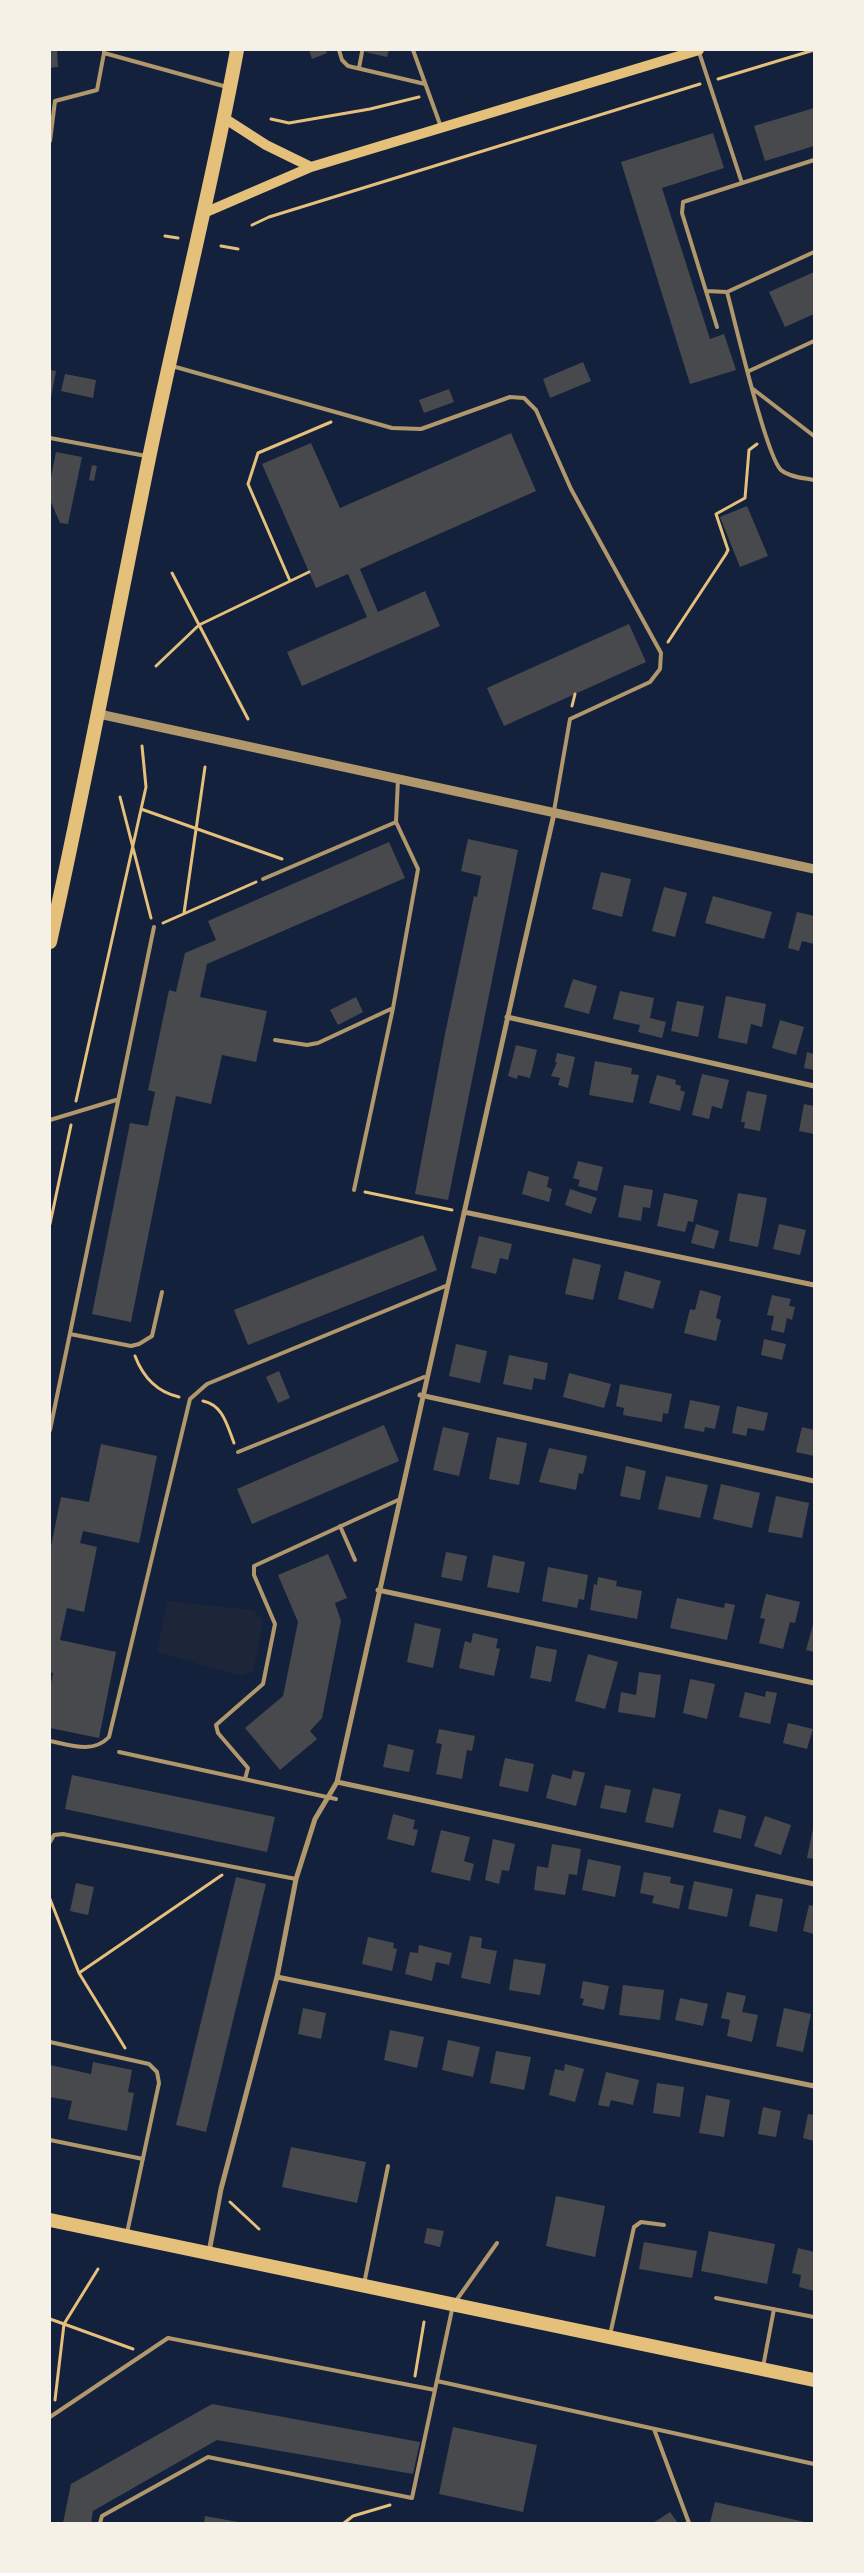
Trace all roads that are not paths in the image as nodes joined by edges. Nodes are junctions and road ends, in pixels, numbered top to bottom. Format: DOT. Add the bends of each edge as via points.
graph roads {
  1 [pos="237,50"];
  2 [pos="339,50"];
  3 [pos="413,50"];
  4 [pos="699,50"];
  5 [pos="104,51"];
  6 [pos="362,52"];
  7 [pos="359,68"];
  8 [pos="425,84"];
  9 [pos="230,88"];
  10 [pos="52,100"];
  11 [pos="224,118"];
  12 [pos="441,127"];
  13 [pos="50,141"];
  14 [pos="814,160"];
  15 [pos="311,167"];
  16 [pos="742,183"];
  17 [pos="204,213"];
  18 [pos="814,252"];
  19 [pos="706,290"];
  20 [pos="727,292"];
  21 [pos="717,327"];
  22 [pos="814,341"];
  23 [pos="169,366"];
  24 [pos="749,371"];
  25 [pos="753,388"];
  26 [pos="814,436"];
  27 [pos="50,438"];
  28 [pos="149,456"];
  29 [pos="814,480"];
  30 [pos="99,714"];
  31 [pos="398,779"];
  32 [pos="554,814"];
  33 [pos="396,822"];
  34 [pos="814,869"];
  35 [pos="263,879"];
  36 [pos="154,927"];
  37 [pos="50,942"];
  38 [pos="393,1008"];
  39 [pos="507,1017"];
  40 [pos="275,1040"];
  41 [pos="814,1086"];
  42 [pos="116,1100"];
  43 [pos="50,1120"];
  44 [pos="354,1190"];
  45 [pos="464,1212"];
  46 [pos="448,1285"];
  47 [pos="814,1285"];
  48 [pos="162,1292"];
  49 [pos="70,1334"];
  50 [pos="424,1377"];
  51 [pos="420,1395"];
  52 [pos="50,1430"];
  53 [pos="238,1452"];
  54 [pos="814,1481"];
  55 [pos="398,1500"];
  56 [pos="340,1526"];
  57 [pos="355,1560"];
  58 [pos="378,1590"];
  59 [pos="814,1683"];
  60 [pos="50,1741"];
  61 [pos="119,1752"];
  62 [pos="245,1779"];
  63 [pos="338,1782"];
  64 [pos="328,1797"];
  65 [pos="336,1799"];
  66 [pos="50,1842"];
  67 [pos="296,1879"];
  68 [pos="814,1884"];
  69 [pos="277,1977"];
  70 [pos="50,2042"];
  71 [pos="814,2086"];
  72 [pos="50,2140"];
  73 [pos="143,2159"];
  74 [pos="388,2166"];
  75 [pos="50,2220"];
  76 [pos="664,2225"];
  77 [pos="127,2236"];
  78 [pos="497,2244"];
  79 [pos="209,2252"];
  80 [pos="363,2286"];
  81 [pos="716,2298"];
  82 [pos="453,2305"];
  83 [pos="774,2309"];
  84 [pos="814,2317"];
  85 [pos="610,2337"];
  86 [pos="763,2369"];
  87 [pos="814,2380"];
  88 [pos="437,2381"];
  89 [pos="435,2390"];
  90 [pos="51,2416"];
  91 [pos="654,2429"];
  92 [pos="814,2464"];
  93 [pos="100,2523"];
  94 [pos="689,2523"];
  1 -- 9 [label="highway"];
  2 -- 7 [label="lane" via="348,66"];
  3 -- 8 [label="lane"];
  4 -- 12 [label="main road"];
  4 -- 16 [label="lane"];
  5 -- 9 [label="lane"];
  5 -- 10 [label="lane" via="97,90"];
  6 -- 7 [label="lane"];
  7 -- 8 [label="lane"];
  8 -- 12 [label="lane"];
  9 -- 11 [label="highway"];
  10 -- 13 [label="lane"];
  11 -- 15 [label="main road" via="266,145"];
  11 -- 17 [label="highway"];
  12 -- 15 [label="main road"];
  14 -- 16 [label="lane"];
  15 -- 17 [label="main road"];
  16 -- 19 [label="lane" via="683,202 682,213"];
  17 -- 23 [label="highway"];
  18 -- 20 [label="lane"];
  19 -- 20 [label="lane"];
  19 -- 21 [label="lane"];
  20 -- 24 [label="lane"];
  22 -- 24 [label="lane"];
  23 -- 28 [label="highway"];
  23 -- 32 [label="lane" via="392,428 421,429 510,397 524,398 536,410 571,489 661,653 660,669 650,682 570,719"];
  24 -- 25 [label="lane"];
  25 -- 26 [label="lane"];
  25 -- 29 [label="lane" via="776,463 781,470"];
  27 -- 28 [label="lane"];
  28 -- 30 [label="highway"];
  30 -- 31 [label="street"];
  30 -- 37 [label="highway"];
  31 -- 32 [label="street"];
  31 -- 33 [label="lane"];
  32 -- 34 [label="street"];
  32 -- 39 [label="street"];
  33 -- 35 [label="lane"];
  33 -- 38 [label="lane" via="418,869"];
  36 -- 42 [label="lane"];
  38 -- 40 [label="lane" via="318,1043 306,1045"];
  38 -- 44 [label="lane"];
  39 -- 41 [label="street"];
  39 -- 45 [label="street"];
  42 -- 43 [label="lane"];
  42 -- 49 [label="lane"];
  45 -- 46 [label="street"];
  45 -- 47 [label="street"];
  46 -- 50 [label="street"];
  46 -- 60 [label="lane" via="207,1384 190,1399 109,1737 92,1747"];
  48 -- 49 [label="lane" via="152,1336 139,1344 131,1346"];
  49 -- 52 [label="lane"];
  50 -- 51 [label="street"];
  50 -- 53 [label="lane"];
  51 -- 54 [label="street"];
  51 -- 55 [label="street"];
  55 -- 56 [label="lane"];
  55 -- 58 [label="street"];
  56 -- 57 [label="lane"];
  56 -- 62 [label="lane" via="257,1564 253,1570 275,1624 263,1684 216,1724 218,1733 248,1768"];
  58 -- 59 [label="street"];
  58 -- 63 [label="street"];
  61 -- 62 [label="lane"];
  62 -- 64 [label="lane"];
  63 -- 64 [label="street"];
  63 -- 68 [label="street"];
  64 -- 65 [label="lane"];
  64 -- 67 [label="street" via="314,1819"];
  66 -- 67 [label="lane" via="54,1835 63,1834"];
  67 -- 69 [label="street"];
  69 -- 71 [label="street"];
  69 -- 79 [label="street" via="221,2190"];
  70 -- 73 [label="lane" via="149,2064 157,2072 159,2083"];
  72 -- 73 [label="lane"];
  73 -- 77 [label="lane"];
  74 -- 80 [label="lane"];
  75 -- 77 [label="highway"];
  76 -- 85 [label="lane" via="641,2222 634,2227"];
  77 -- 79 [label="highway"];
  78 -- 82 [label="lane"];
  79 -- 80 [label="highway"];
  80 -- 82 [label="highway"];
  81 -- 83 [label="lane"];
  82 -- 85 [label="highway"];
  82 -- 88 [label="lane"];
  83 -- 84 [label="lane"];
  83 -- 86 [label="lane"];
  85 -- 86 [label="highway"];
  86 -- 87 [label="highway"];
  88 -- 89 [label="lane"];
  88 -- 91 [label="lane"];
  89 -- 90 [label="lane" via="168,2338"];
  89 -- 93 [label="lane" via="412,2498 208,2457 102,2516"];
  91 -- 92 [label="lane"];
  91 -- 94 [label="lane"];
}
